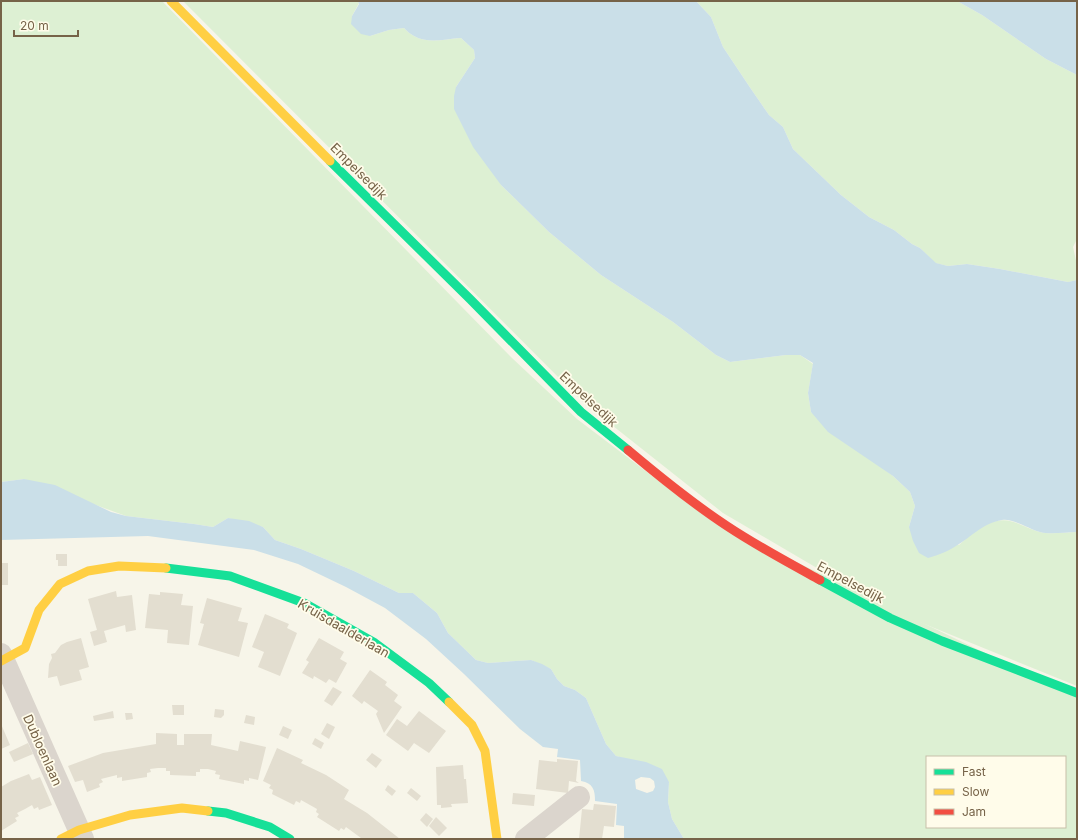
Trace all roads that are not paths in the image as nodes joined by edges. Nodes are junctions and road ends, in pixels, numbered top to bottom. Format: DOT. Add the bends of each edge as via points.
graph roads {
  1 [pos="172,1"];
  2 [pos="2,659"];
  3 [pos="1077,694"];
  4 [pos="579,797"];
  5 [pos="74,836"];
  6 [pos="290,839"];
  7 [pos="497,839"];
  8 [pos="526,839"];
  1 -- 3 [label="street, Empelsedijk" via="581,412 670,485 727,526 890,618"];
  2 -- 5 [label="street, Dubloenlaan"];
  2 -- 7 [label="street, Kruisdaalderlaan" via="25,648 39,610 60,584 88,571 119,566 173,568 230,576 304,603 375,643 434,688 472,725 485,751"];
  4 -- 8 [label="street"];
  5 -- 6 [label="street" via="130,815 182,808 226,813 270,827"];
}
